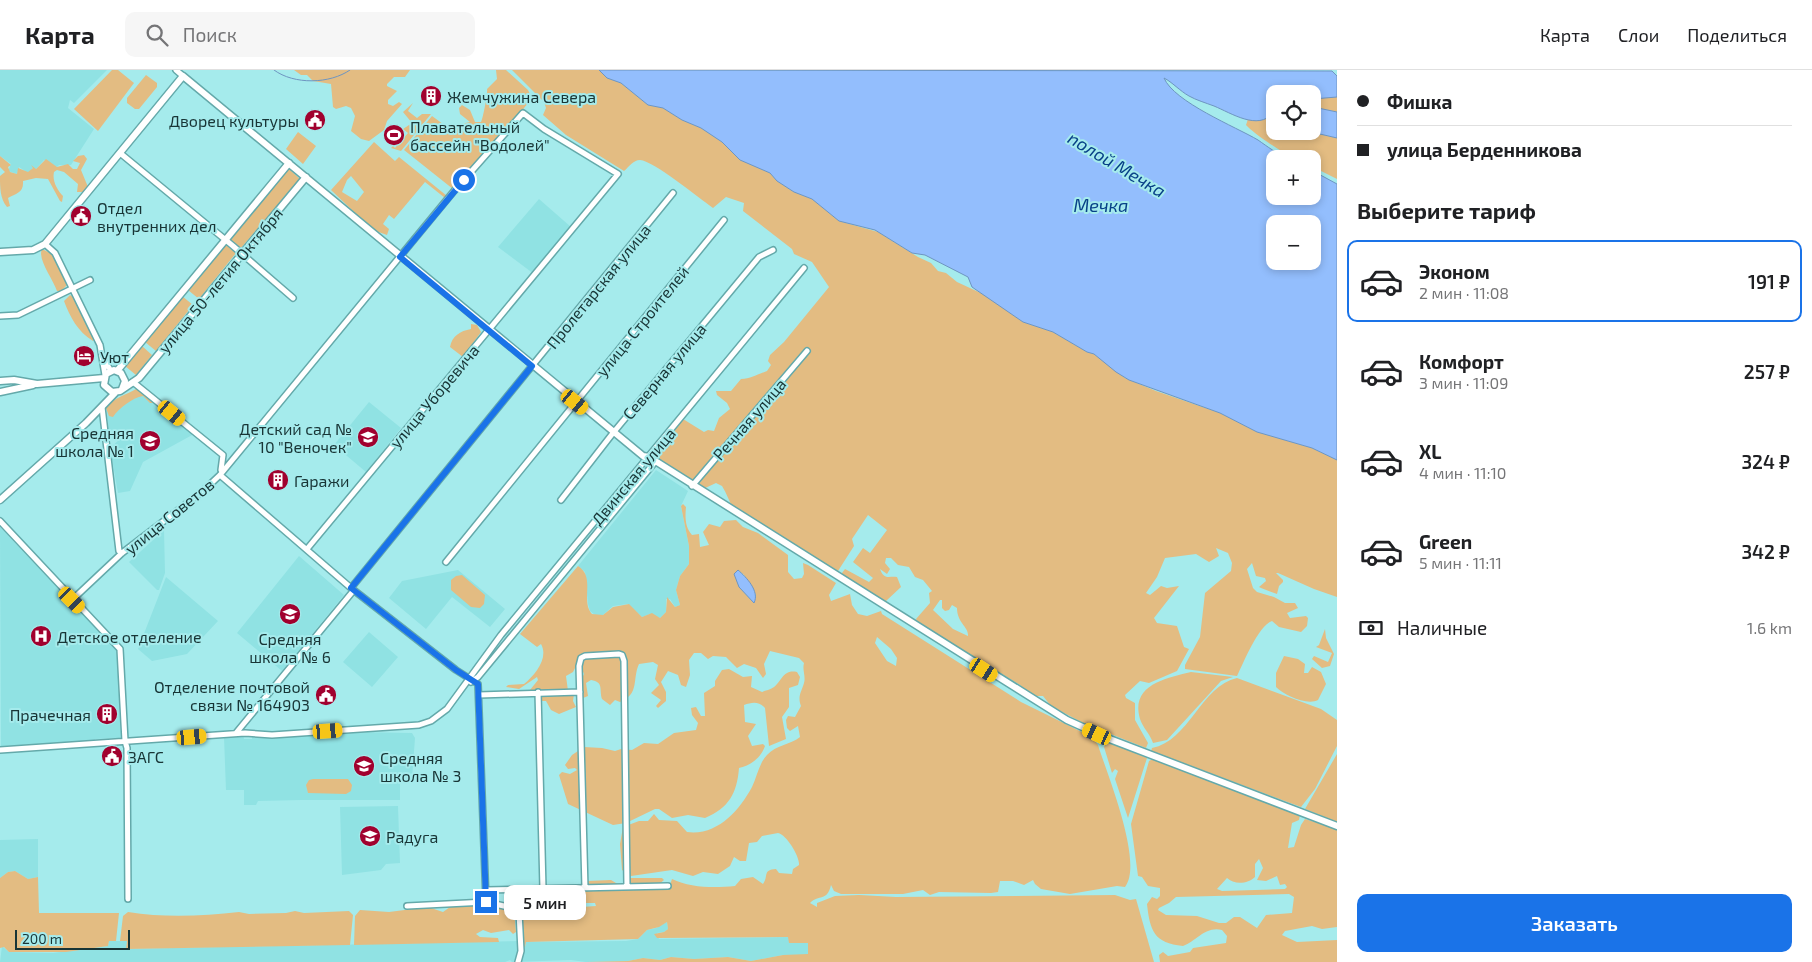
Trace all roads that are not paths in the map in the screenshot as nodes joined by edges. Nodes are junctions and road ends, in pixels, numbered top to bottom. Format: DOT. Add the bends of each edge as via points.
graph roads {
  1 [pos="176,70"];
  2 [pos="183,76"];
  3 [pos="120,153"];
  4 [pos="289,163"];
  5 [pos="618,174"];
  6 [pos="306,177"];
  7 [pos="673,193"];
  8 [pos="724,220"];
  9 [pos="226,240"];
  10 [pos="45,244"];
  11 [pos="774,250"];
  12 [pos="0,252"];
  13 [pos="242,253"];
  14 [pos="400,257"];
  15 [pos="804,268"];
  16 [pos="90,280"];
  17 [pos="73,288"];
  18 [pos="293,298"];
  19 [pos="0,316"];
  20 [pos="488,330"];
  21 [pos="807,351"];
  22 [pos="101,356"];
  23 [pos="532,366"];
  24 [pos="117,372"];
  25 [pos="104,381"];
  26 [pos="0,382"];
  27 [pos="133,382"];
  28 [pos="37,384"];
  29 [pos="119,391"];
  30 [pos="0,392"];
  31 [pos="575,402"];
  32 [pos="102,407"];
  33 [pos="613,433"];
  34 [pos="223,455"];
  35 [pos="650,457"];
  36 [pos="233,458"];
  37 [pos="656,462"];
  38 [pos="220,475"];
  39 [pos="692,486"];
  40 [pos="0,500"];
  41 [pos="561,500"];
  42 [pos="0,522"];
  43 [pos="307,549"];
  44 [pos="122,553"];
  45 [pos="446,562"];
  46 [pos="353,589"];
  47 [pos="72,600"];
  48 [pos="472,679"];
  49 [pos="538,692"];
  50 [pos="580,692"];
  51 [pos="479,695"];
  52 [pos="244,723"];
  53 [pos="236,733"];
  54 [pos="245,733"];
  55 [pos="125,742"];
  56 [pos="0,750"];
  57 [pos="1337,826"];
  58 [pos="668,886"];
  59 [pos="627,887"];
  60 [pos="542,888"];
  61 [pos="585,888"];
  62 [pos="487,890"];
  63 [pos="128,899"];
  64 [pos="486,902"];
  65 [pos="407,906"];
  66 [pos="518,962"];
  1 -- 2 [label="street"];
  2 -- 3 [label="main road"];
  2 -- 4 [label="main road"];
  3 -- 9 [label="street"];
  3 -- 10 [label="main road"];
  4 -- 6 [label="main road"];
  4 -- 9 [label="main road, улица 50-летия Октября"];
  5 -- 14 [label="street, улица Советов" via="544,130 523,113"];
  5 -- 20 [label="street, улица Уборевича"];
  6 -- 13 [label="main road, улица 50-летия Октября"];
  6 -- 14 [label="main road"];
  7 -- 23 [label="street, Пролетарская улица"];
  8 -- 31 [label="street, улица Строителей"];
  9 -- 13 [label="street"];
  9 -- 24 [label="main road, улица 50-летия Октября"];
  10 -- 12 [label="main road" via="33,250"];
  10 -- 17 [label="street" via="54,253"];
  11 -- 33 [label="street, Северная улица" via="759,257"];
  13 -- 18 [label="street"];
  13 -- 27 [label="main road, улица 50-летия Октября"];
  14 -- 20 [label="main road"];
  14 -- 36 [label="street, улица Советов"];
  15 -- 35 [label="street, Двинская улица"];
  16 -- 17 [label="street"];
  17 -- 19 [label="street" via="18,315"];
  17 -- 22 [label="street" via="100,345"];
  20 -- 23 [label="main road"];
  20 -- 43 [label="street, улица Уборевича"];
  21 -- 39 [label="street, Речная улица"];
  22 -- 24 [label="street"];
  22 -- 25 [label="street"];
  23 -- 31 [label="main road"];
  23 -- 46 [label="street, Пролетарская улица"];
  24 -- 25 [label="main road, улица 50-летия Октября"];
  24 -- 27 [label="main road"];
  24 -- 29 [label="main road" via="125,381"];
  25 -- 28 [label="main road" via="89,379"];
  25 -- 29 [label="main road"];
  25 -- 32 [label="main road" via="106,398"];
  26 -- 28 [label="main road" via="14,380"];
  27 -- 29 [label="main road, улица 50-летия Октября"];
  27 -- 34 [label="street"];
  28 -- 30 [label="main road"];
  29 -- 32 [label="main road, улица 50-летия Октября"];
  31 -- 33 [label="main road"];
  31 -- 45 [label="street, улица Строителей"];
  32 -- 40 [label="main road, улица 50-летия Октября"];
  32 -- 44 [label="street" via="119,551"];
  33 -- 35 [label="main road" via="643,456"];
  33 -- 41 [label="street, Северная улица"];
  34 -- 36 [label="street"];
  34 -- 38 [label="street"];
  35 -- 37 [label="main road"];
  35 -- 48 [label="street, Двинская улица" via="507,628"];
  36 -- 38 [label="street, улица Советов"];
  37 -- 39 [label="main road"];
  37 -- 48 [label="street, Двинская улица"];
  38 -- 43 [label="street"];
  38 -- 44 [label="street, улица Советов"];
  39 -- 57 [label="main road" via="1067,720"];
  42 -- 47 [label="street"];
  43 -- 46 [label="street"];
  44 -- 47 [label="street, улица Советов"];
  46 -- 48 [label="street"];
  46 -- 52 [label="street, Пролетарская улица"];
  47 -- 55 [label="street" via="120,649"];
  48 -- 51 [label="street" via="478,684"];
  48 -- 54 [label="street, Двинская улица" via="442,714 419,725 272,735"];
  49 -- 50 [label="street"];
  49 -- 51 [label="street"];
  49 -- 60 [label="street"];
  50 -- 59 [label="street" via="581,658 622,655"];
  50 -- 61 [label="street"];
  51 -- 62 [label="street"];
  52 -- 53 [label="street, Пролетарская улица"];
  52 -- 54 [label="street"];
  53 -- 54 [label="street, Двинская улица"];
  53 -- 55 [label="street, Двинская улица"];
  55 -- 56 [label="street"];
  55 -- 63 [label="street" via="128,748"];
  58 -- 59 [label="street"];
  59 -- 61 [label="street"];
  60 -- 61 [label="street"];
  60 -- 62 [label="street"];
  62 -- 64 [label="street"];
  64 -- 65 [label="street"];
  64 -- 66 [label="street" via="519,912"];
}
